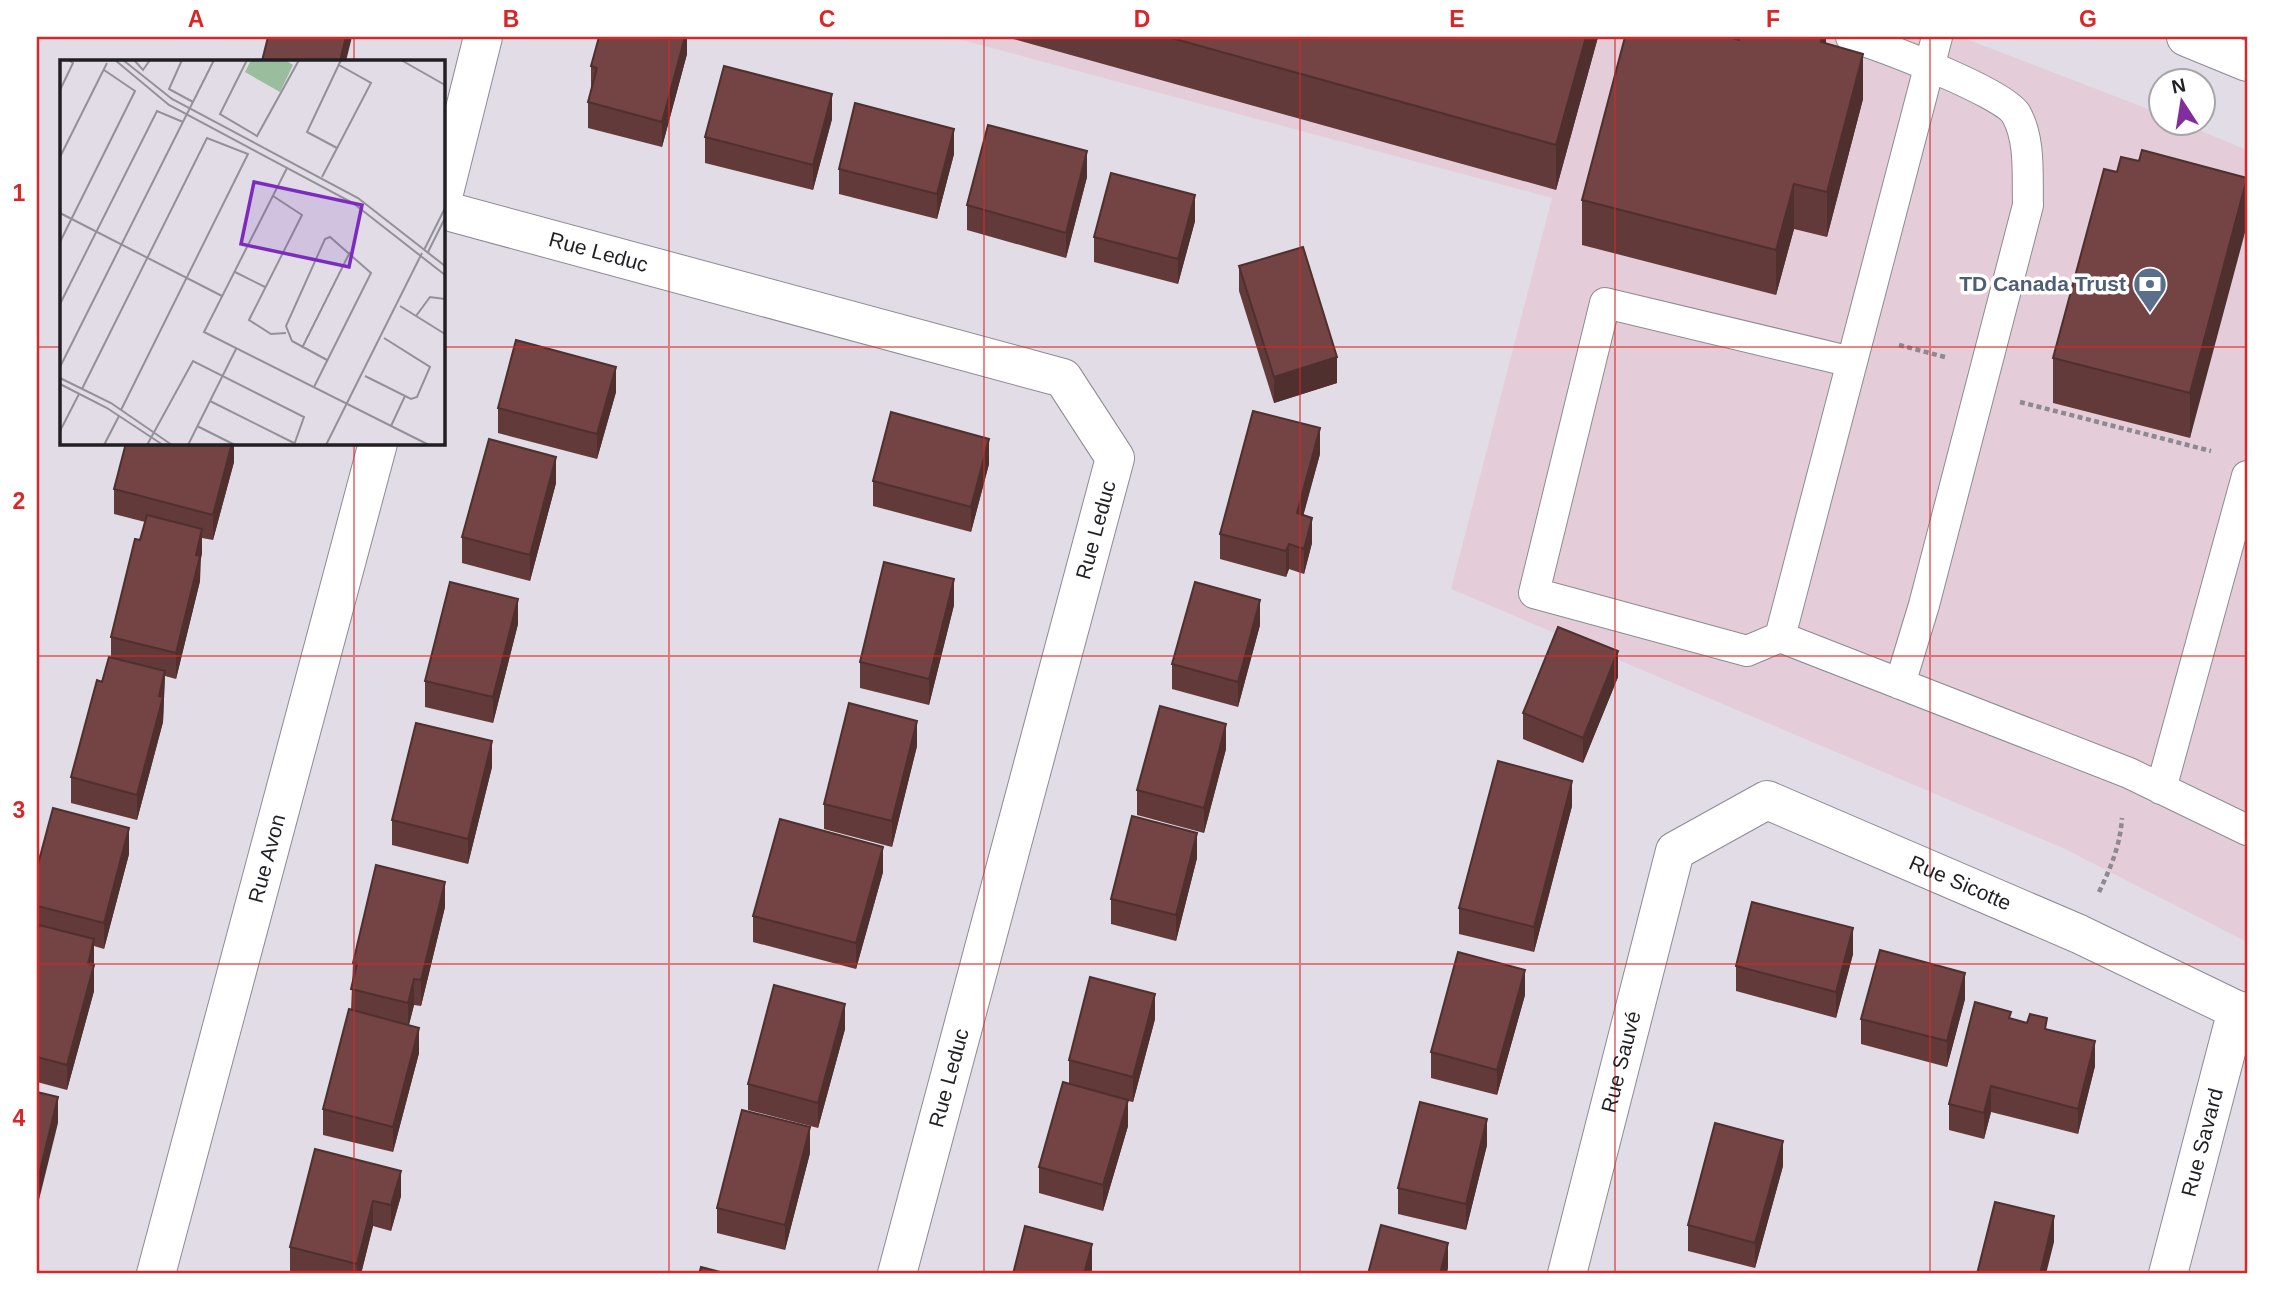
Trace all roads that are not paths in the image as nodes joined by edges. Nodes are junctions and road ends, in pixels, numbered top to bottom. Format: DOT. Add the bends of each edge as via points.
graph roads {
  1 [pos="483,37"];
  2 [pos="1851,37"];
  3 [pos="1937,37"];
  4 [pos="2186,37"];
  5 [pos="2247,62"];
  6 [pos="1929,68"];
  7 [pos="444,193"];
  8 [pos="444,210"];
  9 [pos="1852,362"];
  10 [pos="377,444"];
  11 [pos="2247,476"];
  12 [pos="1780,637"];
  13 [pos="1900,684"];
  14 [pos="2161,789"];
  15 [pos="2247,830"];
  16 [pos="1675,851"];
  17 [pos="2242,1012"];
  18 [pos="156,1274"];
  19 [pos="897,1274"];
  20 [pos="1567,1274"];
  21 [pos="2168,1274"];
  1 -- 7 [label="street"];
  2 -- 6 [label="lane"];
  3 -- 6 [label="lane"];
  4 -- 5 [label="street"];
  6 -- 9 [label="lane"];
  6 -- 13 [label="lane" via="1977,86 2016,113 2025,140 2028,205"];
  8 -- 19 [label="street, Rue Leduc" via="1063,378 1115,458"];
  9 -- 12 [label="lane"];
  9 -- 12 [label="lane" via="1605,303 1534,593 1747,651"];
  10 -- 18 [label="street, Rue Avon"];
  11 -- 14 [label="lane"];
  12 -- 13 [label="lane"];
  13 -- 14 [label="lane"];
  14 -- 15 [label="lane"];
  16 -- 17 [label="street, Rue Sicotte" via="1767,800 2079,934"];
  16 -- 20 [label="street, Rue Sauvé"];
  17 -- 21 [label="street, Rue Savard"];
}
